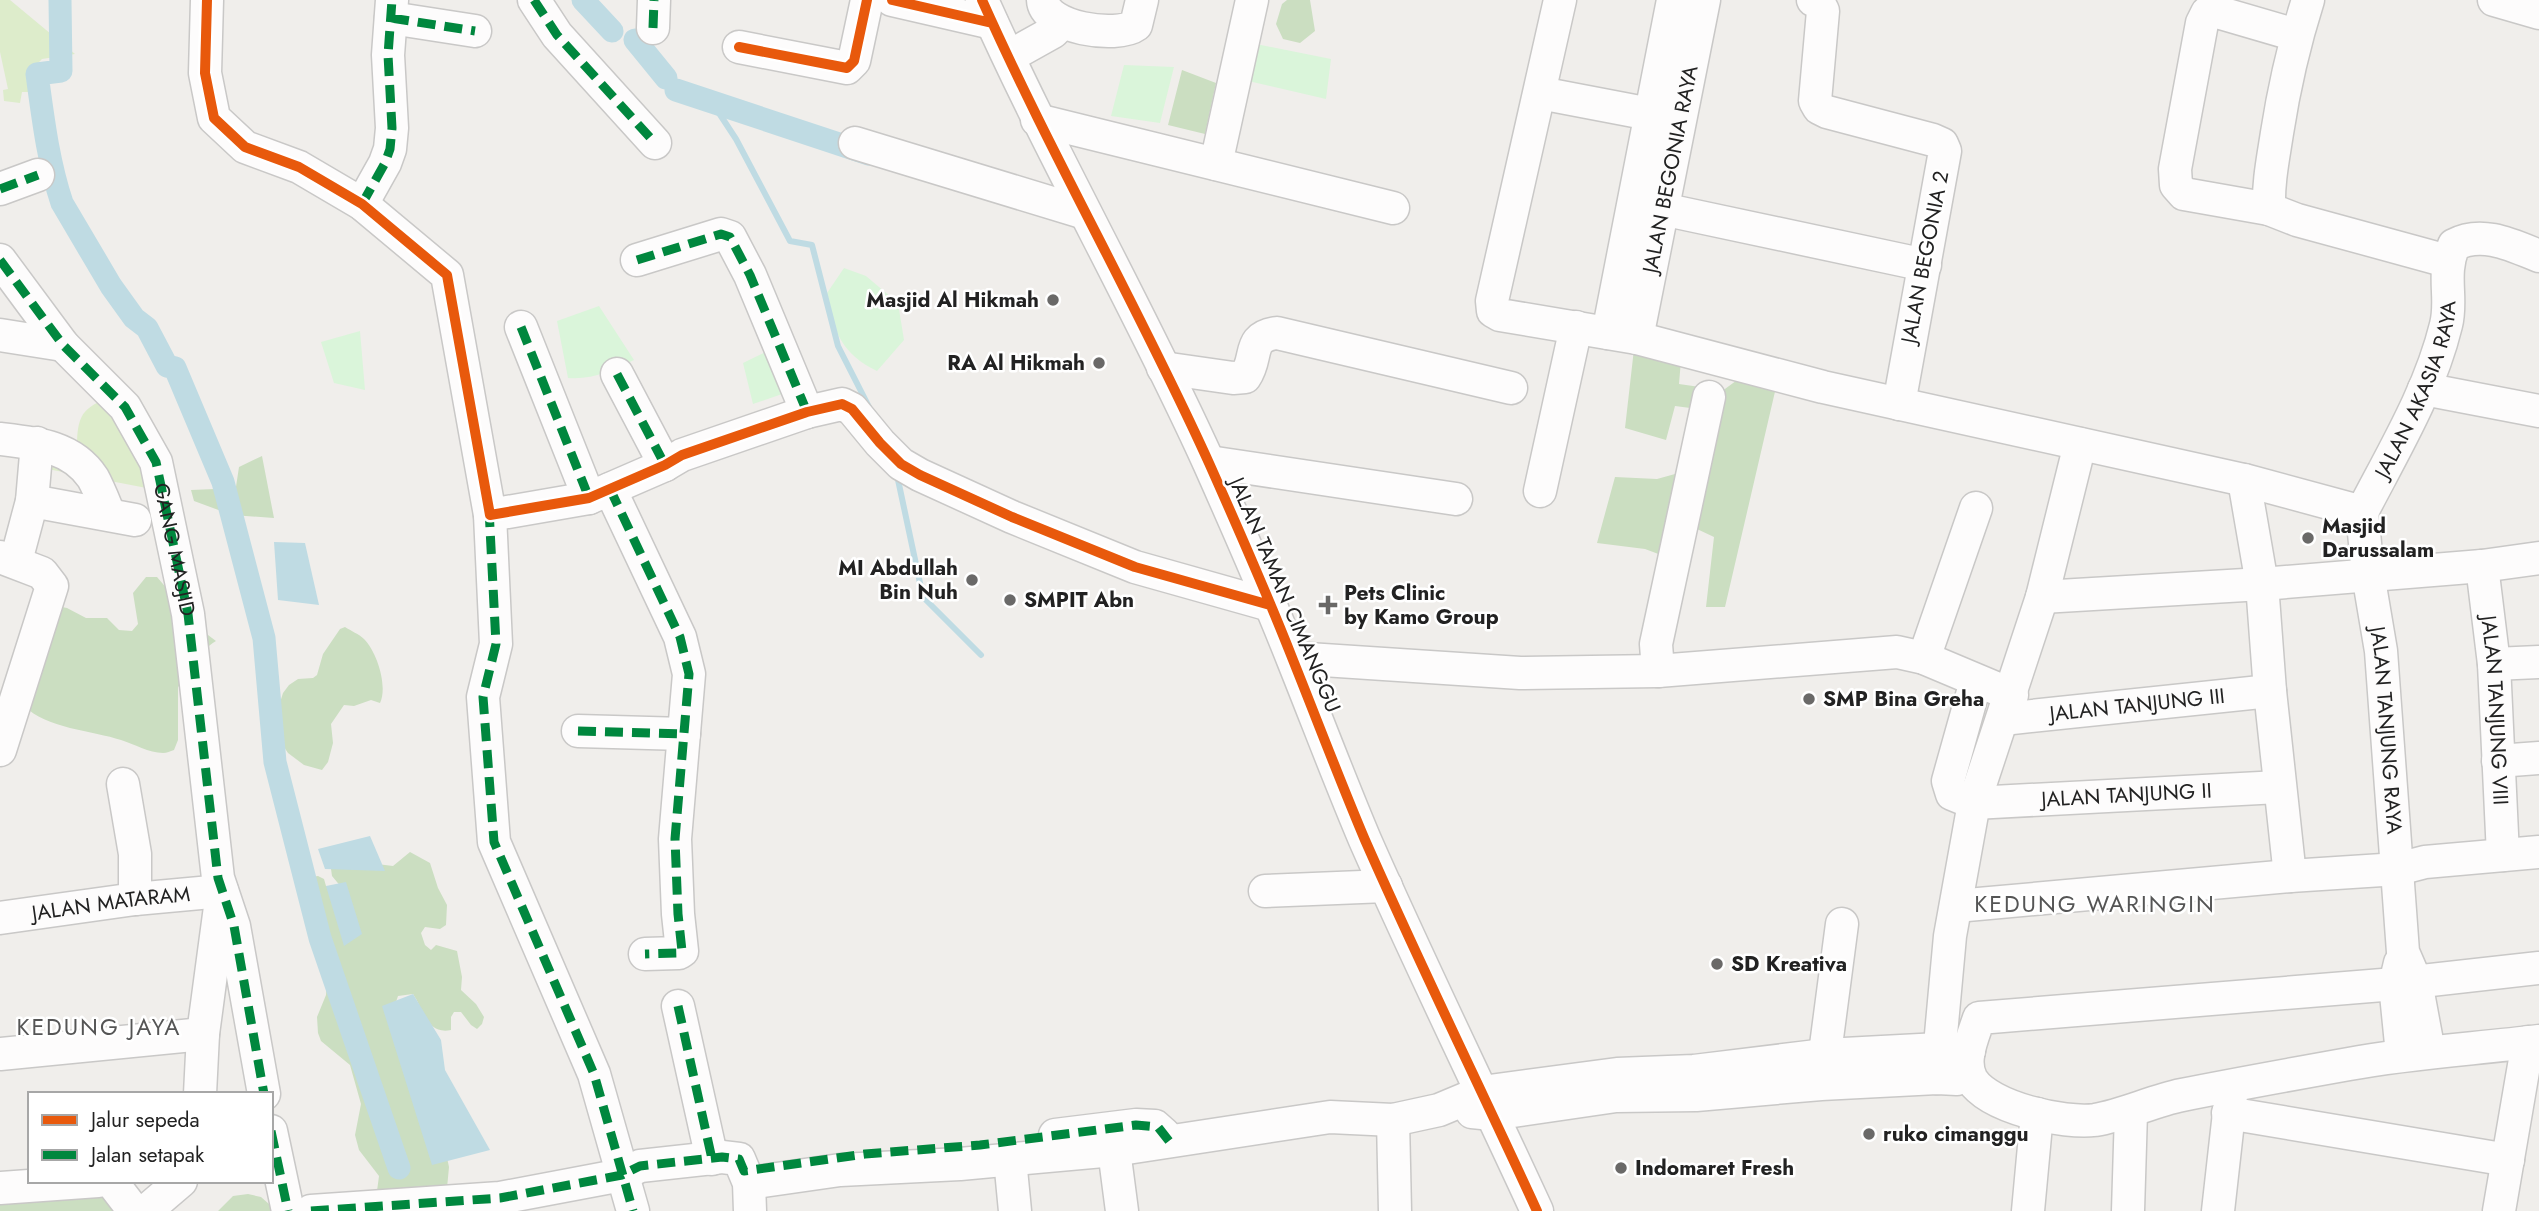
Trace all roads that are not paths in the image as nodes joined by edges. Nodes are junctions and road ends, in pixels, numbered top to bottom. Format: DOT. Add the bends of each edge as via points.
graph roads {
  1 [pos="207,0"];
  2 [pos="534,0"];
  3 [pos="867,0"];
  4 [pos="892,0"];
  5 [pos="1142,0"];
  6 [pos="1252,0"];
  7 [pos="1560,0"];
  8 [pos="1673,0"];
  9 [pos="1704,0"];
  10 [pos="1813,0"];
  11 [pos="2308,0"];
  12 [pos="2494,0"];
  13 [pos="391,9"];
  14 [pos="987,11"];
  15 [pos="1052,11"];
  16 [pos="2539,13"];
  17 [pos="475,31"];
  18 [pos="2296,35"];
  19 [pos="739,47"];
  20 [pos="1010,56"];
  21 [pos="1540,93"];
  22 [pos="1650,114"];
  23 [pos="1037,120"];
  24 [pos="655,143"];
  25 [pos="855,143"];
  26 [pos="1216,164"];
  27 [pos="38,175"];
  28 [pos="0,189"];
  29 [pos="362,204"];
  30 [pos="1393,208"];
  31 [pos="1662,209"];
  32 [pos="2269,209"];
  33 [pos="1085,213"];
  34 [pos="2539,256"];
  35 [pos="0,260"];
  36 [pos="637,260"];
  37 [pos="2447,261"];
  38 [pos="1925,265"];
  39 [pos="2447,323"];
  40 [pos="521,327"];
  41 [pos="1576,327"];
  42 [pos="0,335"];
  43 [pos="1623,336"];
  44 [pos="63,345"];
  45 [pos="1163,368"];
  46 [pos="617,374"];
  47 [pos="1511,388"];
  48 [pos="2424,389"];
  49 [pos="2463,396"];
  50 [pos="1709,397"];
  51 [pos="1899,404"];
  52 [pos="2539,411"];
  53 [pos="807,412"];
  54 [pos="0,439"];
  55 [pos="37,443"];
  56 [pos="2080,444"];
  57 [pos="1209,462"];
  58 [pos="665,465"];
  59 [pos="2244,480"];
  60 [pos="1540,491"];
  61 [pos="600,493"];
  62 [pos="1456,499"];
  63 [pos="32,501"];
  64 [pos="1976,508"];
  65 [pos="2362,512"];
  66 [pos="490,515"];
  67 [pos="2539,558"];
  68 [pos="8,559"];
  69 [pos="2482,566"];
  70 [pos="2368,574"];
  71 [pos="2262,584"];
  72 [pos="2042,597"];
  73 [pos="1270,605"];
  74 [pos="1293,658"];
  75 [pos="1924,658"];
  76 [pos="2539,662"];
  77 [pos="2494,664"];
  78 [pos="1658,671"];
  79 [pos="1976,681"];
  80 [pos="2270,691"];
  81 [pos="2008,707"];
  82 [pos="578,731"];
  83 [pos="684,734"];
  84 [pos="0,750"];
  85 [pos="2539,758"];
  86 [pos="2498,761"];
  87 [pos="123,784"];
  88 [pos="2279,787"];
  89 [pos="1974,803"];
  90 [pos="2539,852"];
  91 [pos="2503,855"];
  92 [pos="2398,869"];
  93 [pos="2290,876"];
  94 [pos="1386,886"];
  95 [pos="222,891"];
  96 [pos="1265,891"];
  97 [pos="135,899"];
  98 [pos="1956,906"];
  99 [pos="0,918"];
  100 [pos="1842,924"];
  101 [pos="645,954"];
  102 [pos="2539,968"];
  103 [pos="2406,983"];
  104 [pos="678,1006"];
  105 [pos="1943,1016"];
  106 [pos="1979,1018"];
  107 [pos="204,1034"];
  108 [pos="2533,1041"];
  109 [pos="2416,1053"];
  110 [pos="0,1054"];
  111 [pos="1954,1065"];
  112 [pos="1823,1070"];
  113 [pos="200,1092"];
  114 [pos="264,1092"];
  115 [pos="2230,1100"];
  116 [pos="1487,1103"];
  117 [pos="2131,1112"];
  118 [pos="2037,1114"];
  119 [pos="1393,1120"];
  120 [pos="273,1140"];
  121 [pos="1169,1141"];
  122 [pos="1114,1150"];
  123 [pos="712,1159"];
  124 [pos="1010,1160"];
  125 [pos="2508,1160"];
  126 [pos="622,1175"];
  127 [pos="89,1183"];
  128 [pos="108,1183"];
  129 [pos="179,1183"];
  130 [pos="0,1188"];
  131 [pos="748,1188"];
  132 [pos="501,1205"];
  133 [pos="2227,1210"];
  134 [pos="134,1211"];
  135 [pos="146,1211"];
  136 [pos="288,1211"];
  137 [pos="311,1211"];
  138 [pos="633,1211"];
  139 [pos="1015,1211"];
  140 [pos="1122,1211"];
  141 [pos="1395,1211"];
  142 [pos="1537,1211"];
  143 [pos="2028,1211"];
  144 [pos="2128,1211"];
  145 [pos="2499,1211"];
  1 -- 29 [label="street" via="205,73 214,118 245,147 299,167"];
  2 -- 24 [label="street" via="557,35"];
  3 -- 19 [label="street" via="854,61 847,68"];
  4 -- 14 [label="street"];
  5 -- 15 [label="street" via="1136,25 1113,32"];
  6 -- 26 [label="street"];
  7 -- 21 [label="street"];
  8 -- 22 [label="street, JALAN BEGONIA RAYA"];
  9 -- 31 [label="street, JALAN BEGONIA RAYA"];
  10 -- 38 [label="street, JALAN BEGONIA 2" via="1824,11 1815,101 1819,108 1933,139 1945,151"];
  11 -- 18 [label="street"];
  12 -- 16 [label="street"];
  13 -- 17 [label="street"];
  13 -- 29 [label="street" via="390,149"];
  14 -- 20 [label="street, JALAN TAMAN CIMANGGU"];
  15 -- 20 [label="street" via="1053,32"];
  18 -- 32 [label="street" via="2268,186"];
  18 -- 32 [label="street" via="2207,13 2175,169 2176,185 2184,194"];
  20 -- 23 [label="street, JALAN TAMAN CIMANGGU"];
  21 -- 22 [label="street"];
  21 -- 41 [label="street" via="1493,312"];
  22 -- 43 [label="street, JALAN BEGONIA RAYA"];
  23 -- 26 [label="street"];
  23 -- 33 [label="street, JALAN TAMAN CIMANGGU"];
  25 -- 33 [label="street"];
  26 -- 30 [label="street"];
  27 -- 28 [label="street"];
  29 -- 66 [label="street" via="447,275"];
  31 -- 38 [label="street"];
  31 -- 43 [label="street, JALAN BEGONIA RAYA"];
  32 -- 37 [label="street"];
  33 -- 45 [label="street, JALAN TAMAN CIMANGGU"];
  34 -- 37 [label="street" via="2477,237 2454,245"];
  35 -- 44 [label="street, GANG MASJID"];
  36 -- 53 [label="street" via="721,234 730,237"];
  37 -- 39 [label="street, JALAN AKASIA RAYA"];
  38 -- 51 [label="street, JALAN BEGONIA 2"];
  39 -- 48 [label="street, JALAN AKASIA RAYA"];
  39 -- 49 [label="street"];
  40 -- 61 [label="street"];
  41 -- 43 [label="street"];
  41 -- 60 [label="street"];
  42 -- 44 [label="street"];
  43 -- 51 [label="street"];
  44 -- 95 [label="street, GANG MASJID" via="125,407 156,462 188,614"];
  45 -- 47 [label="street" via="1245,377 1257,340 1277,333"];
  45 -- 57 [label="street, JALAN TAMAN CIMANGGU"];
  46 -- 58 [label="street"];
  48 -- 49 [label="street"];
  48 -- 65 [label="street, JALAN AKASIA RAYA"];
  49 -- 52 [label="street"];
  50 -- 78 [label="street" via="1656,644"];
  51 -- 56 [label="street"];
  53 -- 58 [label="street"];
  53 -- 73 [label="street" via="846,405 901,464 920,475 1135,567"];
  54 -- 55 [label="street"];
  55 -- 63 [label="street"];
  55 -- 63 [label="street" via="71,454 122,517"];
  56 -- 59 [label="street"];
  56 -- 72 [label="street"];
  57 -- 62 [label="street"];
  57 -- 73 [label="street, JALAN TAMAN CIMANGGU"];
  58 -- 61 [label="street"];
  59 -- 65 [label="street"];
  59 -- 71 [label="street"];
  61 -- 66 [label="street"];
  61 -- 83 [label="street" via="680,637 689,674"];
  63 -- 68 [label="street"];
  64 -- 75 [label="street"];
  65 -- 70 [label="street, JALAN TANJUNG RAYA"];
  66 -- 126 [label="street" via="496,645 483,697 494,842 594,1074"];
  67 -- 69 [label="street"];
  68 -- 84 [label="street" via="42,573 51,588"];
  69 -- 70 [label="street"];
  69 -- 77 [label="street, JALAN TANJUNG VIII"];
  70 -- 71 [label="street"];
  70 -- 92 [label="street, JALAN TANJUNG RAYA" via="2381,651"];
  71 -- 72 [label="street"];
  71 -- 80 [label="street"];
  72 -- 81 [label="street"];
  73 -- 74 [label="street, JALAN TAMAN CIMANGGU"];
  74 -- 78 [label="street" via="1520,673"];
  74 -- 94 [label="street, JALAN TAMAN CIMANGGU"];
  75 -- 78 [label="street" via="1897,652"];
  75 -- 79 [label="street"];
  76 -- 77 [label="street"];
  77 -- 86 [label="street, JALAN TANJUNG VIII"];
  79 -- 81 [label="street"];
  79 -- 89 [label="street" via="1948,781 1952,794"];
  80 -- 81 [label="street, JALAN TANJUNG III"];
  80 -- 88 [label="street"];
  81 -- 89 [label="street"];
  82 -- 83 [label="street"];
  83 -- 101 [label="street" via="675,839 682,951"];
  85 -- 86 [label="street"];
  86 -- 91 [label="street, JALAN TANJUNG VIII"];
  87 -- 97 [label="street" via="135,854"];
  88 -- 89 [label="street, JALAN TANJUNG II"];
  88 -- 93 [label="street"];
  89 -- 98 [label="street"];
  90 -- 91 [label="street"];
  91 -- 92 [label="street"];
  92 -- 93 [label="street"];
  92 -- 103 [label="street, JALAN TANJUNG RAYA"];
  93 -- 98 [label="street"];
  94 -- 96 [label="street"];
  94 -- 116 [label="street, JALAN TAMAN CIMANGGU"];
  95 -- 97 [label="street, JALAN MATARAM"];
  95 -- 107 [label="street"];
  95 -- 114 [label="street" via="234,926"];
  97 -- 99 [label="street, JALAN MATARAM"];
  98 -- 105 [label="street"];
  100 -- 112 [label="street"];
  102 -- 103 [label="street"];
  103 -- 106 [label="street"];
  103 -- 109 [label="street, JALAN TANJUNG RAYA"];
  104 -- 123 [label="street"];
  105 -- 106 [label="street"];
  105 -- 111 [label="street"];
  106 -- 111 [label="street"];
  107 -- 110 [label="street"];
  107 -- 113 [label="street"];
  108 -- 109 [label="street"];
  108 -- 125 [label="street"];
  109 -- 115 [label="street"];
  111 -- 112 [label="street"];
  111 -- 118 [label="street" via="1988,1094"];
  112 -- 116 [label="street" via="1616,1096"];
  115 -- 117 [label="street" via="2178,1096"];
  115 -- 125 [label="street"];
  115 -- 133 [label="street"];
  116 -- 119 [label="street"];
  116 -- 142 [label="street, JALAN TAMAN CIMANGGU"];
  117 -- 118 [label="street" via="2093,1120"];
  117 -- 144 [label="street"];
  118 -- 143 [label="street"];
  119 -- 121 [label="street" via="1330,1118"];
  119 -- 141 [label="street"];
  120 -- 136 [label="street"];
  121 -- 122 [label="street"];
  121 -- 131 [label="street" via="1158,1127 1136,1125 865,1154"];
  122 -- 124 [label="street"];
  122 -- 140 [label="street"];
  123 -- 126 [label="street" via="640,1166"];
  123 -- 131 [label="street" via="736,1158"];
  124 -- 131 [label="street" via="839,1170"];
  124 -- 139 [label="street"];
  125 -- 145 [label="street"];
  126 -- 132 [label="street"];
  126 -- 138 [label="street"];
  127 -- 130 [label="street"];
  128 -- 134 [label="street"];
  129 -- 135 [label="street"];
  132 -- 137 [label="street"];
}
